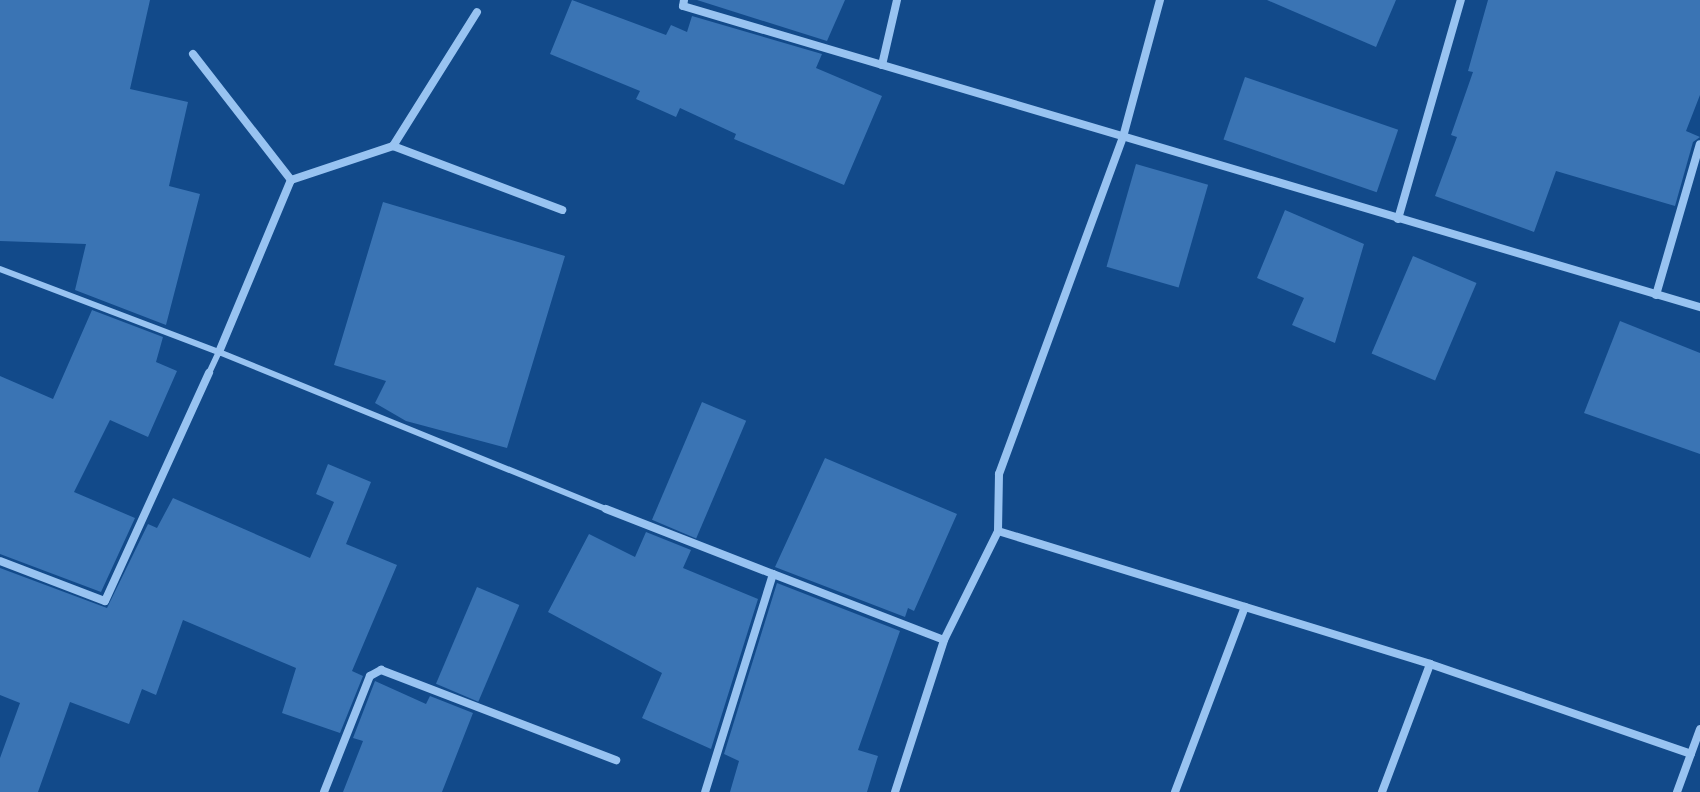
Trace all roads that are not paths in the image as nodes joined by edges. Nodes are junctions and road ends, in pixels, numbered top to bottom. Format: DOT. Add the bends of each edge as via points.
graph roads {
  1 [pos="684,0"];
  2 [pos="897,0"];
  3 [pos="1160,0"];
  4 [pos="1461,0"];
  5 [pos="477,12"];
  6 [pos="193,54"];
  7 [pos="882,65"];
  8 [pos="1123,137"];
  9 [pos="1700,144"];
  10 [pos="393,146"];
  11 [pos="291,180"];
  12 [pos="562,210"];
  13 [pos="1398,219"];
  14 [pos="0,269"];
  15 [pos="1656,295"];
  16 [pos="1700,307"];
  17 [pos="219,352"];
  18 [pos="209,373"];
  19 [pos="606,509"];
  20 [pos="998,531"];
  21 [pos="0,561"];
  22 [pos="773,574"];
  23 [pos="1245,607"];
  24 [pos="944,640"];
  25 [pos="1430,664"];
  26 [pos="1700,729"];
  27 [pos="1691,754"];
  28 [pos="616,760"];
  29 [pos="324,792"];
  30 [pos="705,792"];
  31 [pos="895,792"];
  32 [pos="1175,792"];
  33 [pos="1382,792"];
  34 [pos="1677,792"];
  1 -- 7 [label="street" via="683,6"];
  2 -- 7 [label="street"];
  3 -- 8 [label="street"];
  4 -- 13 [label="street"];
  5 -- 10 [label="street"];
  6 -- 11 [label="street"];
  7 -- 8 [label="street"];
  8 -- 13 [label="street"];
  8 -- 20 [label="street" via="999,474"];
  9 -- 15 [label="street"];
  10 -- 11 [label="street"];
  10 -- 12 [label="street"];
  11 -- 17 [label="street"];
  13 -- 15 [label="street"];
  14 -- 17 [label="lane"];
  15 -- 16 [label="street"];
  17 -- 18 [label="lane"];
  17 -- 19 [label="lane"];
  18 -- 21 [label="street" via="105,601"];
  19 -- 22 [label="street"];
  20 -- 23 [label="street"];
  20 -- 24 [label="street"];
  22 -- 24 [label="street"];
  22 -- 30 [label="street"];
  23 -- 25 [label="street"];
  23 -- 32 [label="street"];
  24 -- 31 [label="street"];
  25 -- 27 [label="street"];
  25 -- 33 [label="street"];
  26 -- 27 [label="street"];
  27 -- 34 [label="street"];
  28 -- 29 [label="street" via="381,670 370,676"];
}
